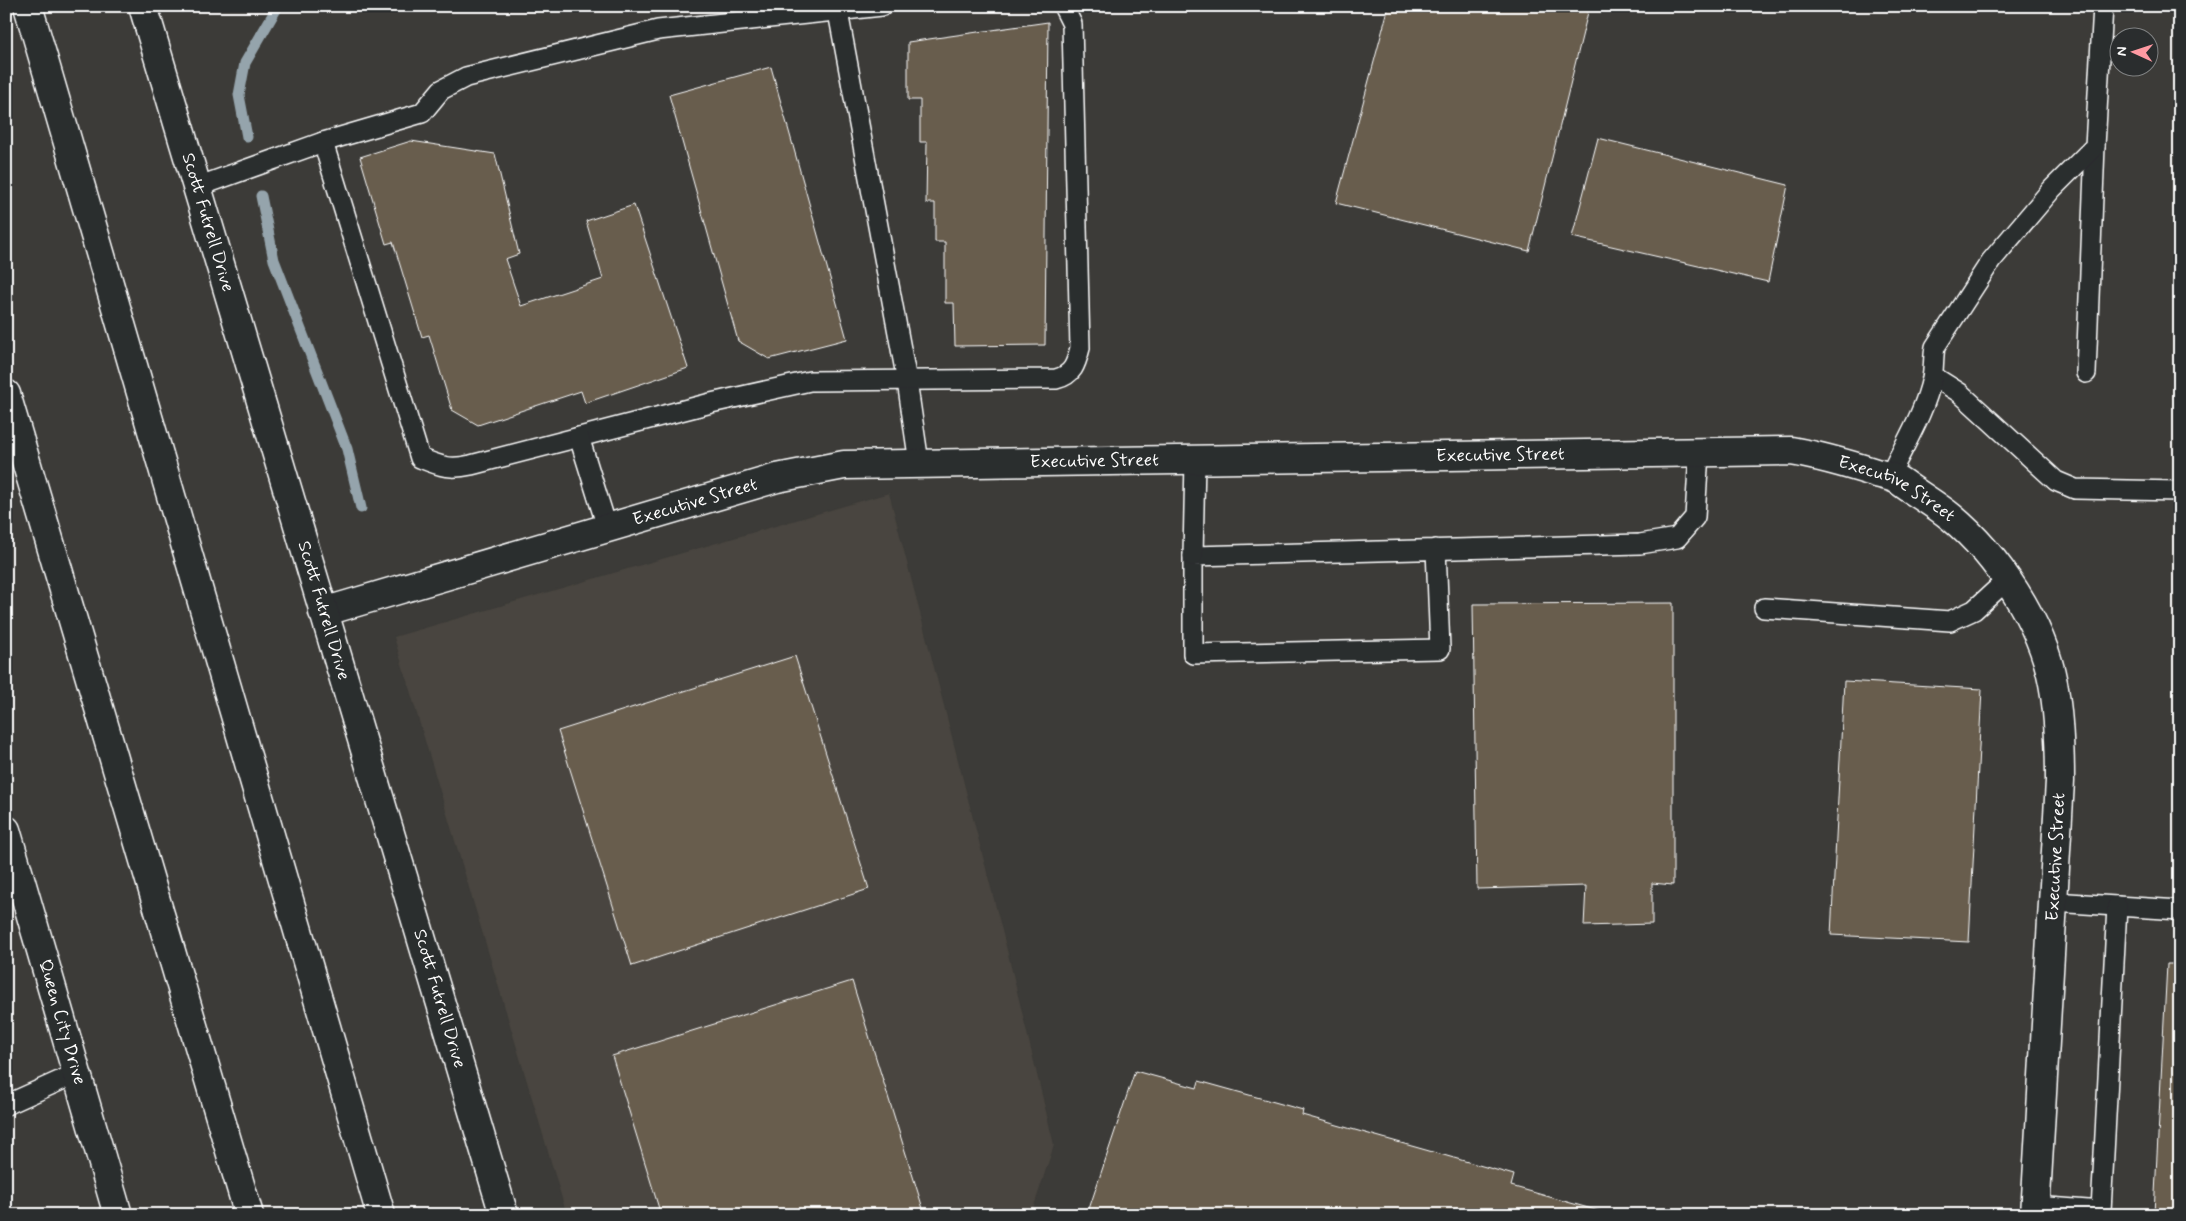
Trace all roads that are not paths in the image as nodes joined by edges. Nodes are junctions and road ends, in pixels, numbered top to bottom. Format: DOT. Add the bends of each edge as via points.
graph roads {
  1 [pos="28,6"];
  2 [pos="143,6"];
  3 [pos="882,6"];
  4 [pos="1063,6"];
  5 [pos="2103,6"];
  6 [pos="838,12"];
  7 [pos="324,142"];
  8 [pos="2095,146"];
  9 [pos="197,187"];
  10 [pos="2086,373"];
  11 [pos="1933,376"];
  12 [pos="907,381"];
  13 [pos="6,394"];
  14 [pos="579,437"];
  15 [pos="1699,452"];
  16 [pos="1194,460"];
  17 [pos="919,464"];
  18 [pos="1889,477"];
  19 [pos="2180,491"];
  20 [pos="607,527"];
  21 [pos="1436,549"];
  22 [pos="1193,556"];
  23 [pos="2008,579"];
  24 [pos="1764,608"];
  25 [pos="323,612"];
  26 [pos="6,830"];
  27 [pos="2053,902"];
  28 [pos="2117,906"];
  29 [pos="2180,910"];
  30 [pos="77,1073"];
  31 [pos="6,1105"];
  32 [pos="2036,1210"];
  33 [pos="2105,1213"];
  34 [pos="118,1215"];
  35 [pos="249,1215"];
  36 [pos="381,1215"];
  37 [pos="504,1215"];
  1 -- 36 [label="main road"];
  2 -- 9 [label="main road, Scott Futrell Drive"];
  3 -- 6 [label="lane"];
  4 -- 12 [label="lane" via="1072,24 1080,348 1076,364 1066,376 1056,379"];
  5 -- 8 [label="lane"];
  6 -- 7 [label="lane" via="658,30 466,77 441,90 422,113"];
  6 -- 12 [label="lane"];
  7 -- 9 [label="lane"];
  7 -- 14 [label="lane" via="420,458 452,469"];
  8 -- 10 [label="lane"];
  8 -- 11 [label="lane" via="1991,261 1935,347"];
  9 -- 25 [label="main road, Scott Futrell Drive"];
  11 -- 18 [label="lane" via="1924,403"];
  11 -- 19 [label="lane" via="1960,393 2056,481 2075,489"];
  12 -- 14 [label="lane" via="810,381"];
  12 -- 17 [label="lane"];
  13 -- 35 [label="main road"];
  14 -- 20 [label="lane"];
  15 -- 16 [label="main road, Executive Street"];
  15 -- 18 [label="main road, Executive Street" via="1792,451 1826,457"];
  15 -- 21 [label="lane" via="1695,517 1677,538 1640,544"];
  16 -- 17 [label="main road, Executive Street"];
  16 -- 22 [label="lane"];
  17 -- 20 [label="main road, Executive Street" via="844,464 777,478"];
  18 -- 23 [label="main road, Executive Street" via="1901,481 1951,517 1991,556"];
  20 -- 25 [label="main road, Executive Street"];
  21 -- 22 [label="lane"];
  21 -- 22 [label="lane" via="1440,649 1193,654"];
  23 -- 24 [label="lane" via="1974,610 1950,621"];
  23 -- 27 [label="main road, Executive Street" via="2035,627 2052,680 2060,735"];
  25 -- 37 [label="main road, Scott Futrell Drive"];
  26 -- 30 [label="main road, Queen City Drive"];
  27 -- 28 [label="lane"];
  27 -- 32 [label="main road, Executive Street"];
  28 -- 29 [label="lane"];
  28 -- 33 [label="lane"];
  30 -- 31 [label="lane"];
  30 -- 34 [label="main road, Queen City Drive"];
  32 -- 33 [label="lane"];
}
